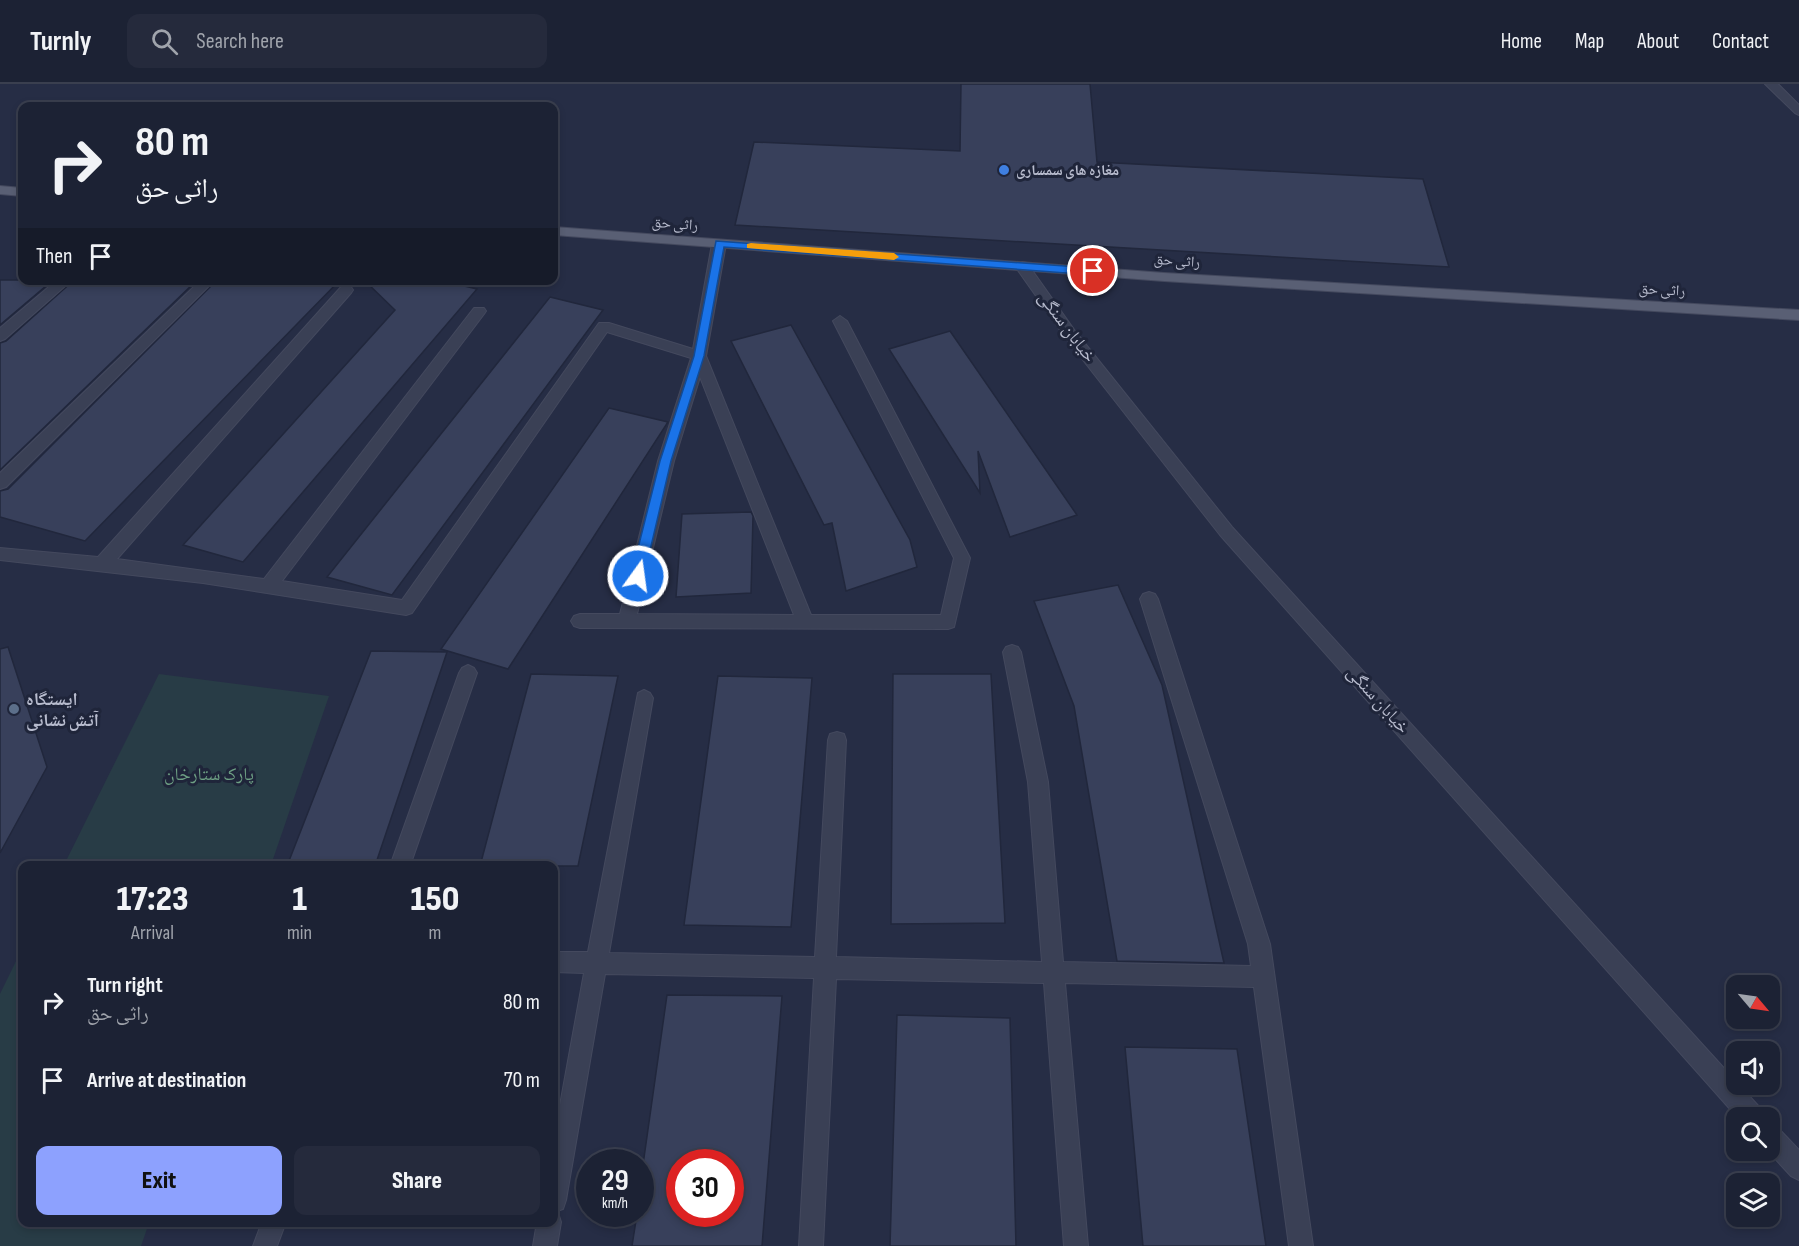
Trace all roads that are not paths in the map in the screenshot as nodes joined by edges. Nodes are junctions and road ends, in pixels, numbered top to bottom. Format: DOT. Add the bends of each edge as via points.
graph roads {
  1 [pos="1771,84"];
  2 [pos="1799,111"];
  3 [pos="0,190"];
  4 [pos="18,192"];
  5 [pos="558,231"];
  6 [pos="719,244"];
  7 [pos="1022,266"];
  8 [pos="60,285"];
  9 [pos="204,285"];
  10 [pos="346,290"];
  11 [pos="479,310"];
  12 [pos="1799,315"];
  13 [pos="840,321"];
  14 [pos="0,336"];
  15 [pos="699,356"];
  16 [pos="0,483"];
  17 [pos="0,554"];
  18 [pos="104,562"];
  19 [pos="269,585"];
  20 [pos="1149,599"];
  21 [pos="580,621"];
  22 [pos="627,621"];
  23 [pos="805,621"];
  24 [pos="1012,652"];
  25 [pos="468,673"];
  26 [pos="644,698"];
  27 [pos="837,740"];
  28 [pos="402,861"];
  29 [pos="558,962"];
  30 [pos="596,963"];
  31 [pos="826,968"];
  32 [pos="1054,973"];
  33 [pos="1264,977"];
  34 [pos="1744,1107"];
  35 [pos="1780,1147"];
  36 [pos="1799,1168"];
  37 [pos="558,1177"];
  38 [pos="272,1227"];
  39 [pos="548,1227"];
  40 [pos="265,1246"];
  41 [pos="545,1246"];
  42 [pos="811,1246"];
  43 [pos="1076,1246"];
  44 [pos="1300,1246"];
  1 -- 2 [label="street"];
  3 -- 4 [label="main road"];
  5 -- 6 [label="main road, راثی حق"];
  6 -- 7 [label="main road, راثی حق"];
  6 -- 15 [label="street"];
  7 -- 12 [label="main road, راثی حق"];
  7 -- 34 [label="street, خیابان سنگی" via="1070,334 1226,531"];
  8 -- 14 [label="street"];
  9 -- 16 [label="street"];
  10 -- 18 [label="street"];
  11 -- 19 [label="street"];
  13 -- 23 [label="street" via="962,558 948,622"];
  15 -- 19 [label="street" via="604,326 406,608"];
  15 -- 22 [label="street" via="666,461"];
  15 -- 23 [label="street"];
  17 -- 18 [label="street"];
  18 -- 19 [label="street"];
  20 -- 33 [label="street" via="1259,944"];
  21 -- 22 [label="street"];
  22 -- 23 [label="street"];
  24 -- 32 [label="street" via="1038,782"];
  25 -- 28 [label="street"];
  26 -- 30 [label="street"];
  27 -- 31 [label="street"];
  29 -- 30 [label="street"];
  30 -- 31 [label="street"];
  30 -- 37 [label="street"];
  31 -- 32 [label="street"];
  31 -- 42 [label="street"];
  32 -- 33 [label="street"];
  32 -- 43 [label="street"];
  33 -- 44 [label="street"];
  35 -- 36 [label="street"];
  38 -- 40 [label="street"];
  39 -- 41 [label="street"];
}
